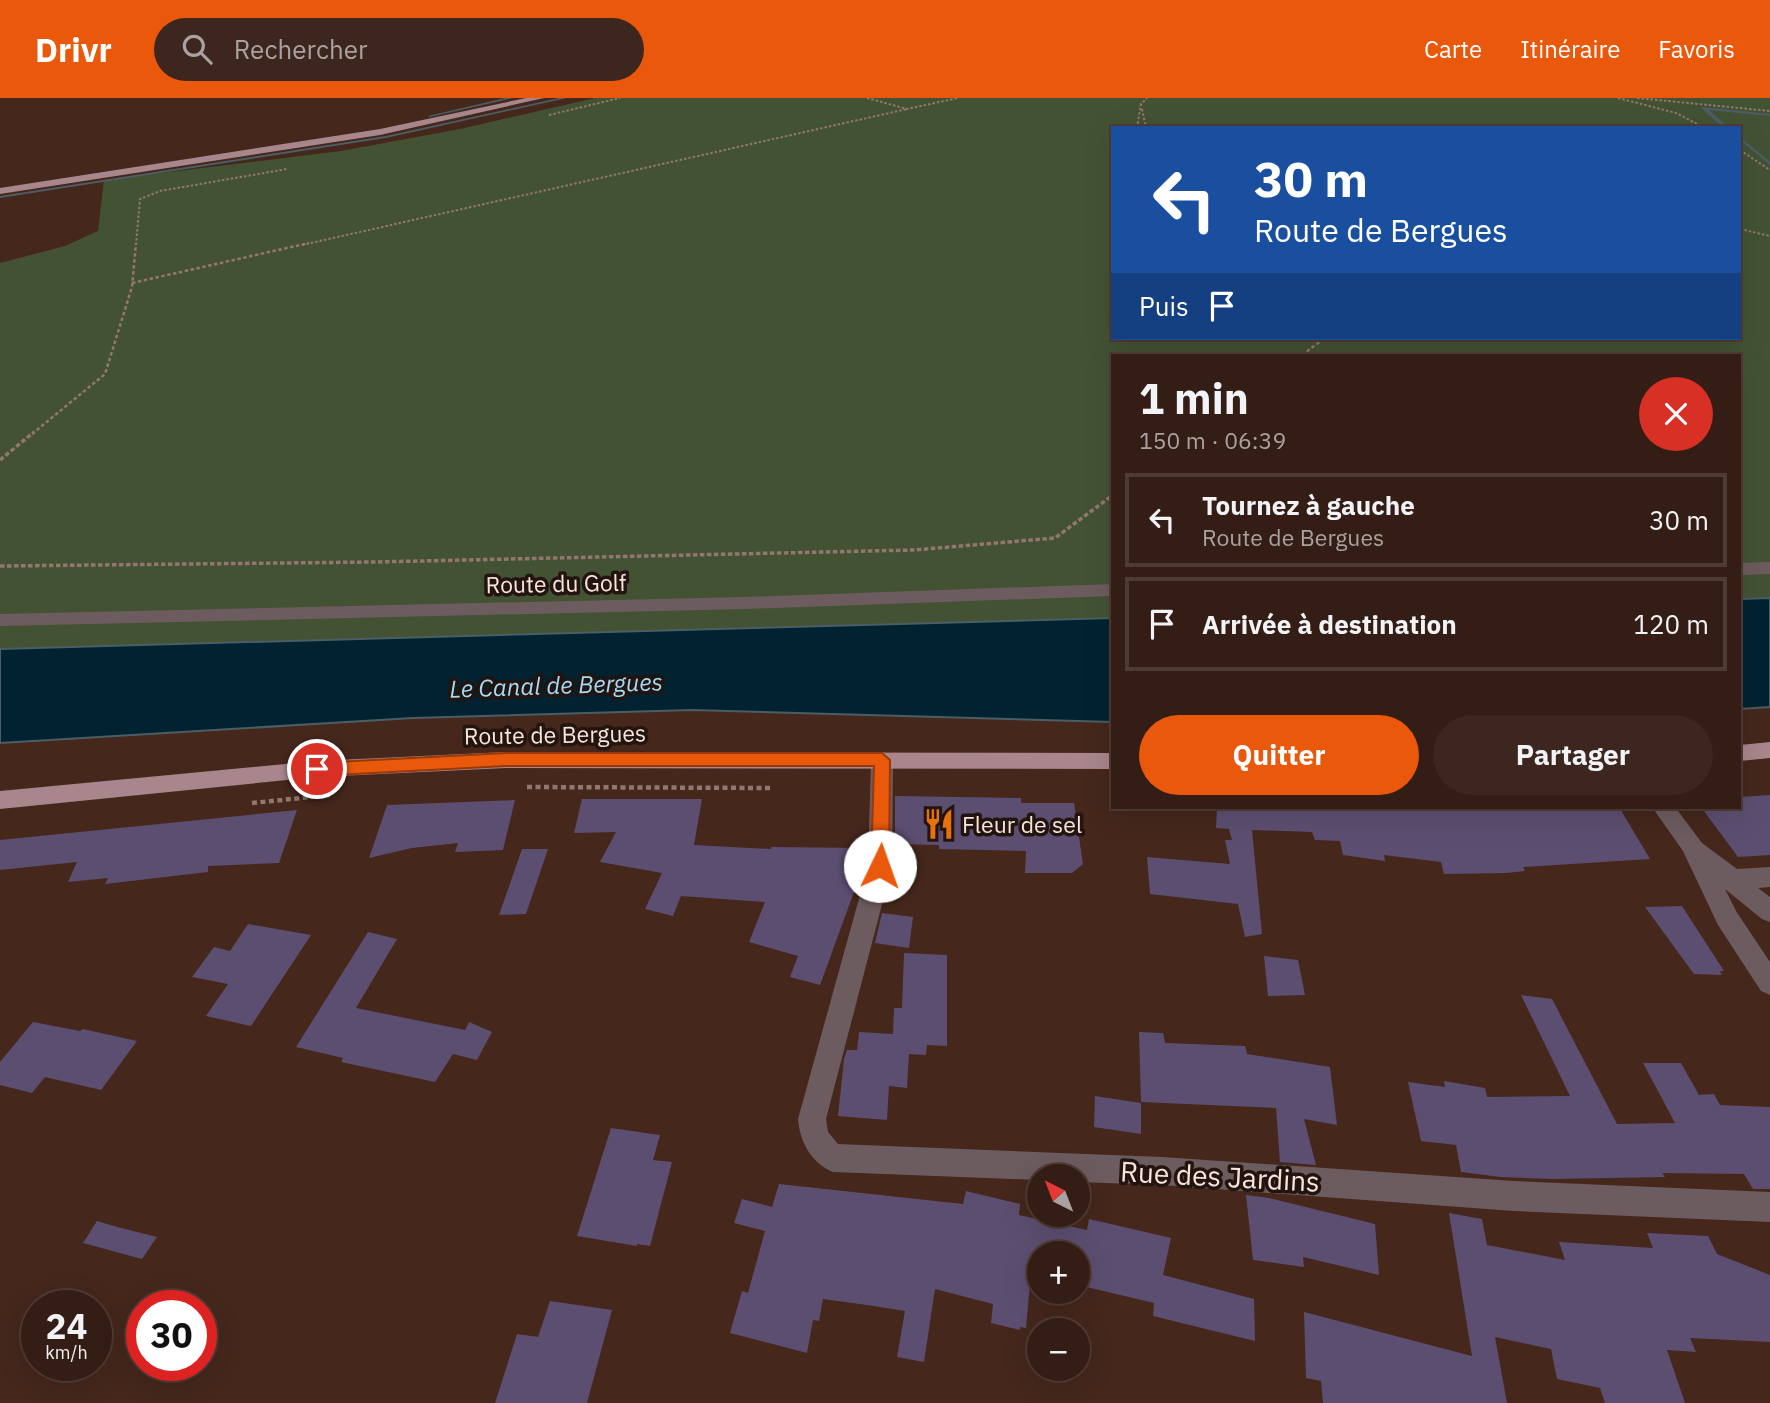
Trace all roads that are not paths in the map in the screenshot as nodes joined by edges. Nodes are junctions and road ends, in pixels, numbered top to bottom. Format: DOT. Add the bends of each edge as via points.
graph roads {
  1 [pos="539,98"];
  2 [pos="0,189"];
  3 [pos="1770,568"];
  4 [pos="1741,569"];
  5 [pos="1111,590"];
  6 [pos="0,621"];
  7 [pos="1770,750"];
  8 [pos="1741,752"];
  9 [pos="882,760"];
  10 [pos="1111,761"];
  11 [pos="0,800"];
  12 [pos="1665,809"];
  13 [pos="1770,877"];
  14 [pos="1721,881"];
  15 [pos="1770,912"];
  16 [pos="1770,983"];
  17 [pos="1770,1208"];
  1 -- 2 [label="main road" via="394,130"];
  3 -- 4 [label="street"];
  5 -- 6 [label="street, Route du Golf"];
  7 -- 8 [label="main road"];
  9 -- 10 [label="main road, Route de Bergues"];
  9 -- 11 [label="main road, Route de Bergues" via="627,758 433,763 235,776"];
  9 -- 17 [label="street, Rue des Jardins" via="882,849 873,898 812,1119 825,1153 841,1160 1188,1172 1514,1196"];
  12 -- 14 [label="street"];
  13 -- 14 [label="street"];
  14 -- 15 [label="street"];
  14 -- 16 [label="street" via="1727,918"];
}
